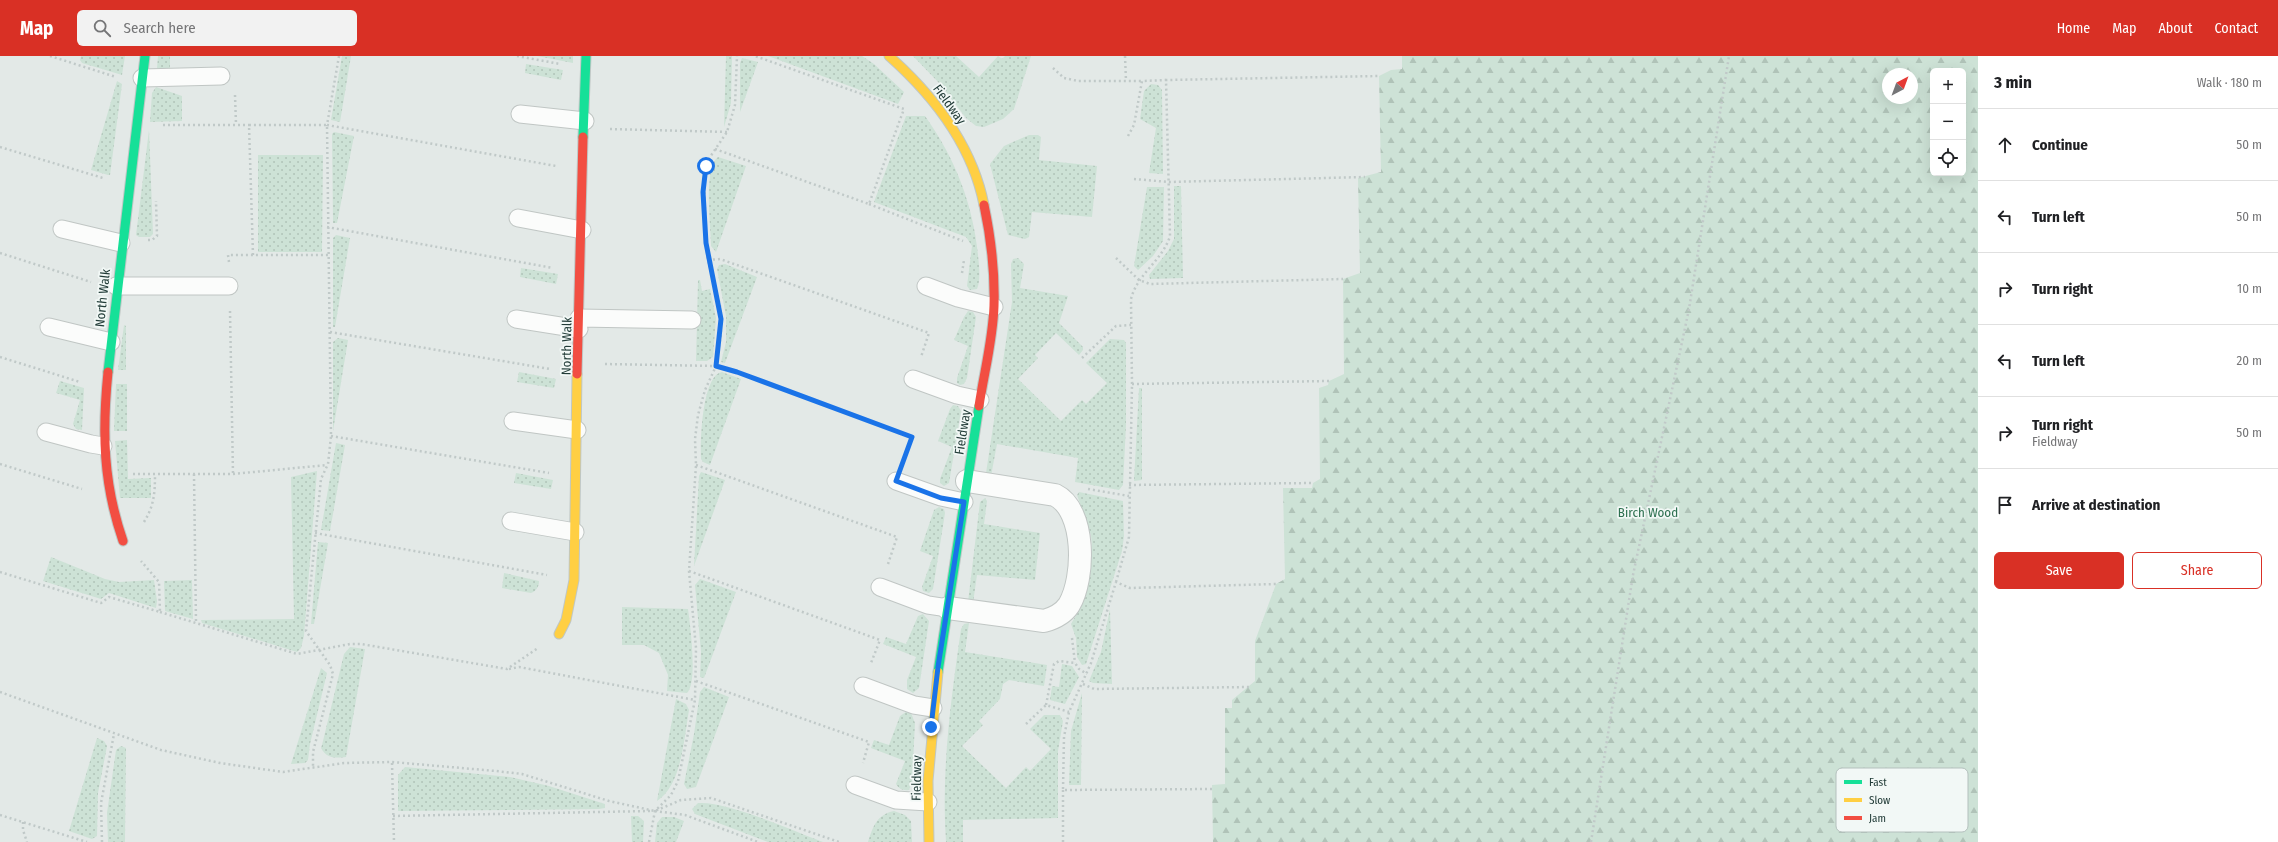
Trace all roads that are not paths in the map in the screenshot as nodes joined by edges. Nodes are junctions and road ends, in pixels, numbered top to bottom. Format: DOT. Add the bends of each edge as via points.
graph roads {
  1 [pos="145,56"];
  2 [pos="586,56"];
  3 [pos="889,56"];
  4 [pos="221,76"];
  5 [pos="142,81"];
  6 [pos="520,114"];
  7 [pos="585,125"];
  8 [pos="518,218"];
  9 [pos="62,229"];
  10 [pos="582,230"];
  11 [pos="121,242"];
  12 [pos="116,286"];
  13 [pos="229,286"];
  14 [pos="926,286"];
  15 [pos="994,307"];
  16 [pos="516,319"];
  17 [pos="692,320"];
  18 [pos="579,323"];
  19 [pos="49,327"];
  20 [pos="111,342"];
  21 [pos="913,379"];
  22 [pos="980,400"];
  23 [pos="513,420"];
  24 [pos="577,430"];
  25 [pos="46,432"];
  26 [pos="103,446"];
  27 [pos="896,481"];
  28 [pos="967,481"];
  29 [pos="964,502"];
  30 [pos="511,521"];
  31 [pos="575,532"];
  32 [pos="124,541"];
  33 [pos="880,587"];
  34 [pos="948,608"];
  35 [pos="559,634"];
  36 [pos="863,686"];
  37 [pos="933,708"];
  38 [pos="855,785"];
  39 [pos="928,802"];
  40 [pos="929,842"];
  1 -- 5 [label="street, North Walk"];
  2 -- 7 [label="street, North Walk"];
  3 -- 15 [label="street, Fieldway" via="935,102 971,164 982,191 994,250"];
  4 -- 5 [label="lane"];
  5 -- 11 [label="street, North Walk"];
  6 -- 7 [label="lane"];
  7 -- 10 [label="street, North Walk"];
  8 -- 10 [label="lane"];
  9 -- 11 [label="lane"];
  10 -- 18 [label="street, North Walk"];
  11 -- 12 [label="street, North Walk"];
  12 -- 13 [label="lane"];
  12 -- 20 [label="street, North Walk"];
  14 -- 15 [label="lane" via="958,298"];
  15 -- 22 [label="street, Fieldway"];
  16 -- 18 [label="lane"];
  17 -- 18 [label="lane"];
  18 -- 24 [label="street, North Walk"];
  19 -- 20 [label="lane"];
  20 -- 26 [label="street, North Walk" via="105,389"];
  21 -- 22 [label="lane" via="956,395"];
  22 -- 28 [label="street, Fieldway"];
  23 -- 24 [label="lane"];
  24 -- 31 [label="street, North Walk"];
  25 -- 26 [label="lane"];
  26 -- 32 [label="street, North Walk" via="108,491"];
  27 -- 29 [label="lane" via="941,498"];
  28 -- 29 [label="street, Fieldway"];
  28 -- 34 [label="street" via="1062,498 1072,512 1080,541 1073,597 1063,612 1052,619 1035,622"];
  29 -- 34 [label="street, Fieldway"];
  30 -- 31 [label="lane"];
  31 -- 35 [label="street, North Walk" via="574,580 566,620"];
  33 -- 34 [label="lane" via="928,605"];
  34 -- 37 [label="street, Fieldway"];
  36 -- 37 [label="lane" via="914,705"];
  37 -- 39 [label="street, Fieldway"];
  38 -- 39 [label="lane" via="896,800"];
  39 -- 40 [label="street, Fieldway"];
}
